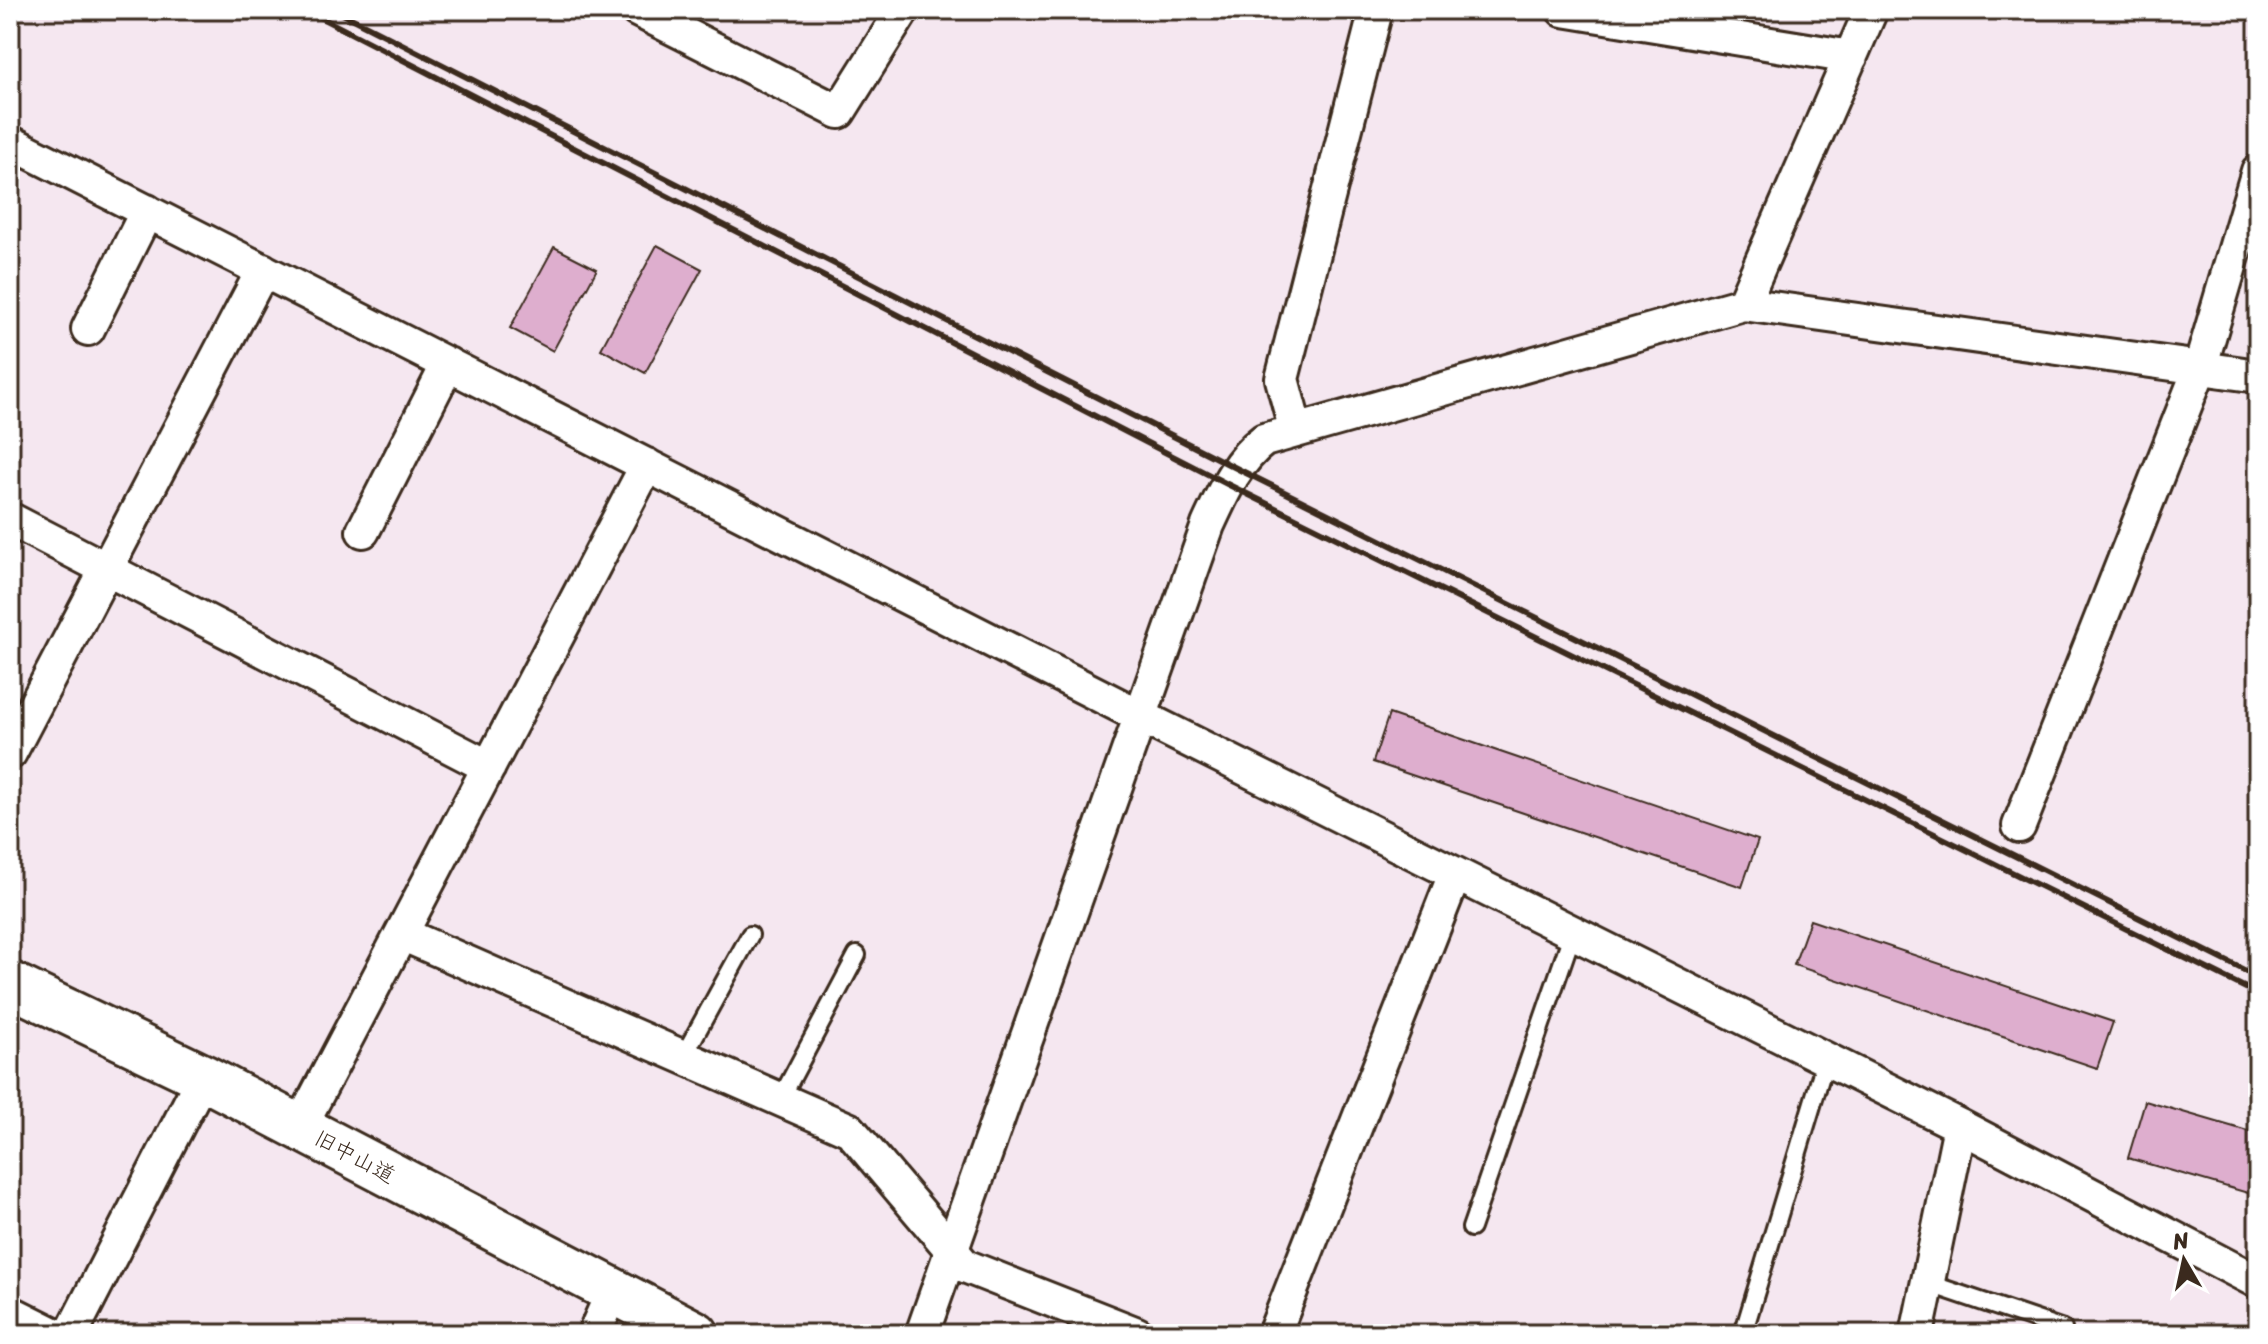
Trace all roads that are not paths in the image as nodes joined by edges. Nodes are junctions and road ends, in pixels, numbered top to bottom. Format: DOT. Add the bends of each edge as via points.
graph roads {
  1 [pos="637,10"];
  2 [pos="903,10"];
  3 [pos="1376,10"];
  4 [pos="1563,10"];
  5 [pos="1871,10"];
  6 [pos="1851,57"];
  7 [pos="10,142"];
  8 [pos="2258,171"];
  9 [pos="147,211"];
  10 [pos="263,270"];
  11 [pos="1743,304"];
  12 [pos="88,329"];
  13 [pos="448,364"];
  14 [pos="2200,368"];
  15 [pos="2258,376"];
  16 [pos="1296,431"];
  17 [pos="647,465"];
  18 [pos="10,519"];
  19 [pos="363,531"];
  20 [pos="107,570"];
  21 [pos="1142,717"];
  22 [pos="10,753"];
  23 [pos="489,767"];
  24 [pos="2019,826"];
  25 [pos="1455,874"];
  26 [pos="1573,932"];
  27 [pos="402,934"];
  28 [pos="750,935"];
  29 [pos="857,955"];
  30 [pos="10,984"];
  31 [pos="683,1057"];
  32 [pos="1826,1059"];
  33 [pos="203,1077"];
  34 [pos="780,1100"];
  35 [pos="1960,1126"];
  36 [pos="300,1127"];
  37 [pos="1471,1228"];
  38 [pos="951,1250"];
  39 [pos="2258,1282"];
  40 [pos="1927,1283"];
  41 [pos="613,1291"];
  42 [pos="10,1312"];
  43 [pos="54,1334"];
  44 [pos="71,1334"];
  45 [pos="594,1334"];
  46 [pos="696,1334"];
  47 [pos="922,1334"];
  48 [pos="1137,1334"];
  49 [pos="1274,1334"];
  50 [pos="1743,1334"];
  51 [pos="1917,1334"];
  52 [pos="2062,1334"];
  1 -- 2 [label="street" via="839,112"];
  3 -- 16 [label="street" via="1282,379"];
  4 -- 6 [label="street"];
  5 -- 6 [label="street"];
  6 -- 11 [label="street"];
  7 -- 9 [label="street"];
  8 -- 14 [label="street"];
  9 -- 10 [label="street"];
  9 -- 12 [label="street"];
  10 -- 13 [label="street"];
  10 -- 20 [label="street"];
  11 -- 14 [label="street"];
  11 -- 16 [label="street"];
  13 -- 17 [label="street"];
  13 -- 19 [label="street"];
  14 -- 15 [label="street"];
  14 -- 24 [label="street"];
  16 -- 21 [label="street" via="1264,440 1227,484"];
  17 -- 21 [label="street"];
  17 -- 23 [label="street"];
  18 -- 20 [label="street"];
  20 -- 22 [label="street"];
  20 -- 23 [label="street"];
  21 -- 25 [label="street"];
  21 -- 38 [label="street"];
  23 -- 27 [label="street"];
  25 -- 26 [label="street"];
  25 -- 49 [label="street"];
  26 -- 32 [label="street"];
  26 -- 37 [label="lane"];
  27 -- 31 [label="street"];
  27 -- 36 [label="street"];
  28 -- 31 [label="lane"];
  29 -- 34 [label="lane"];
  30 -- 33 [label="main road, 旧中山道"];
  31 -- 34 [label="street"];
  32 -- 35 [label="street"];
  32 -- 50 [label="lane"];
  33 -- 36 [label="main road, 旧中山道"];
  33 -- 44 [label="street"];
  34 -- 38 [label="street" via="850,1130"];
  35 -- 39 [label="street"];
  35 -- 40 [label="street"];
  36 -- 41 [label="main road, 旧中山道"];
  38 -- 47 [label="street"];
  38 -- 48 [label="street" via="965,1266"];
  40 -- 51 [label="street"];
  40 -- 52 [label="lane" via="2063,1329"];
  41 -- 45 [label="street"];
  41 -- 46 [label="main road, 旧中山道"];
  42 -- 43 [label="street"];
}
